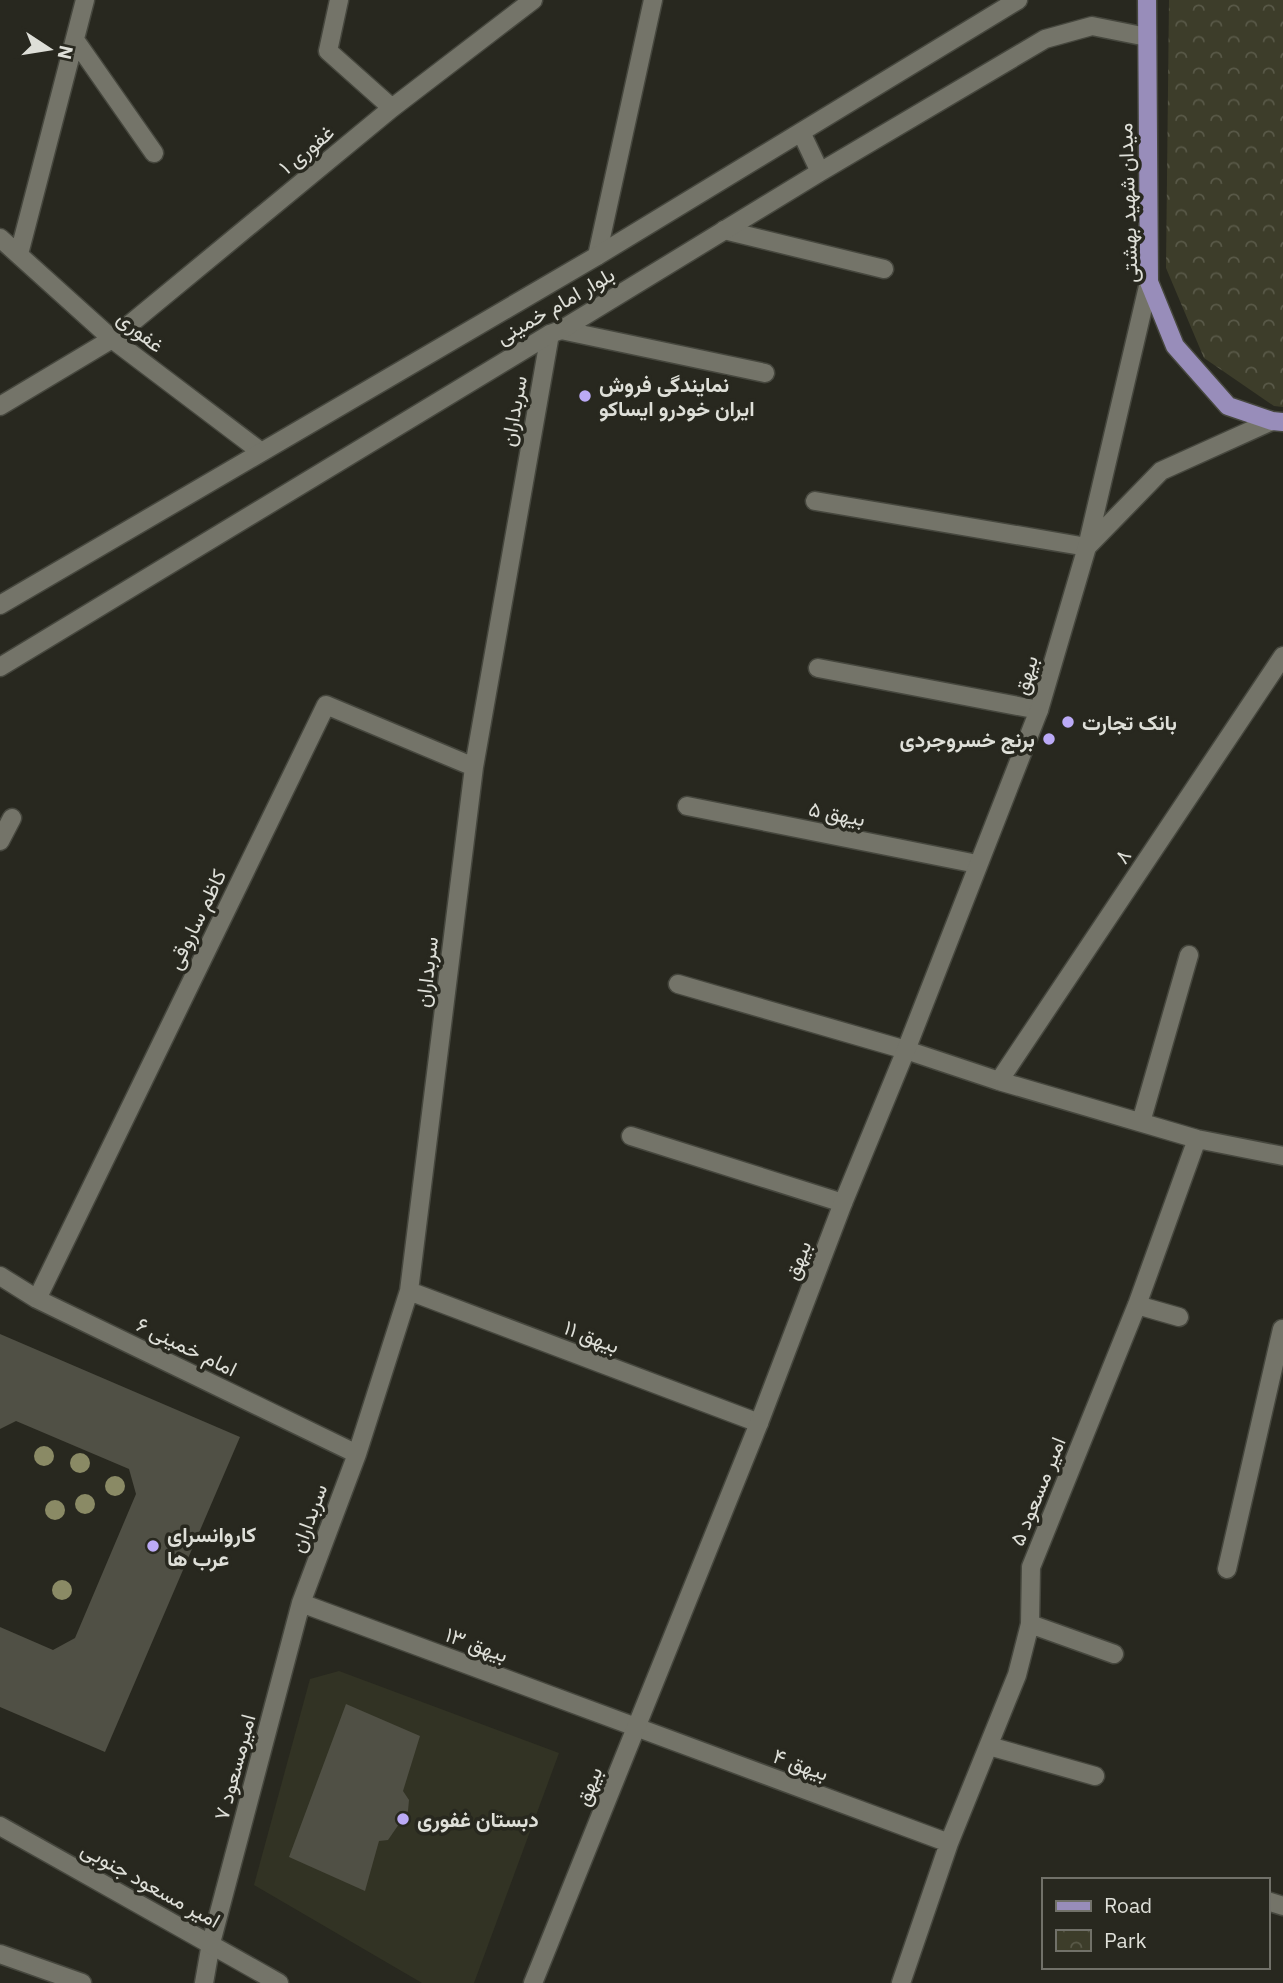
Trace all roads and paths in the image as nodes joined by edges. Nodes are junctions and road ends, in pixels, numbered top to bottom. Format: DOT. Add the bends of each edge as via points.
graph roads {
  1 [pos="85,0"];
  2 [pos="339,0"];
  3 [pos="533,0"];
  4 [pos="653,0"];
  5 [pos="1018,0"];
  6 [pos="1147,0"];
  7 [pos="1147,37"];
  8 [pos="75,40"];
  9 [pos="392,108"];
  10 [pos="802,132"];
  11 [pos="154,153"];
  12 [pos="820,172"];
  13 [pos="724,230"];
  14 [pos="0,238"];
  15 [pos="19,254"];
  16 [pos="597,256"];
  17 [pos="884,269"];
  18 [pos="1149,282"];
  19 [pos="555,332"];
  20 [pos="113,339"];
  21 [pos="765,373"];
  22 [pos="0,406"];
  23 [pos="1277,422"];
  24 [pos="260,451"];
  25 [pos="815,501"];
  26 [pos="1087,547"];
  27 [pos="0,604"];
  28 [pos="1283,656"];
  29 [pos="0,667"];
  30 [pos="818,668"];
  31 [pos="1039,710"];
  32 [pos="474,767"];
  33 [pos="687,806"];
  34 [pos="12,818"];
  35 [pos="0,841"];
  36 [pos="977,864"];
  37 [pos="1189,955"];
  38 [pos="678,984"];
  39 [pos="906,1050"];
  40 [pos="999,1081"];
  41 [pos="1140,1122"];
  42 [pos="631,1136"];
  43 [pos="1197,1139"];
  44 [pos="1283,1156"];
  45 [pos="843,1203"];
  46 [pos="0,1276"];
  47 [pos="409,1291"];
  48 [pos="37,1299"];
  49 [pos="1137,1305"];
  50 [pos="1179,1317"];
  51 [pos="1282,1329"];
  52 [pos="759,1423"];
  53 [pos="357,1454"];
  54 [pos="1227,1569"];
  55 [pos="301,1603"];
  56 [pos="1030,1624"];
  57 [pos="1114,1654"];
  58 [pos="637,1727"];
  59 [pos="989,1746"];
  60 [pos="1095,1776"];
  61 [pos="0,1826"];
  62 [pos="949,1843"];
  63 [pos="211,1943"];
  64 [pos="0,1954"];
  65 [pos="82,1983"];
  66 [pos="204,1983"];
  67 [pos="279,1983"];
  68 [pos="533,1983"];
  69 [pos="901,1983"];
  1 -- 8 [label="street"];
  2 -- 9 [label="street" via="328,51"];
  3 -- 9 [label="street, غفوری ۱"];
  4 -- 16 [label="street"];
  5 -- 10 [label="street, بلوار امام خمینی"];
  6 -- 7 [label="main road, میدان شهید بهشتی"];
  7 -- 12 [label="street, بلوار امام خمینی" via="1092,26 1045,39"];
  7 -- 18 [label="main road, میدان شهید بهشتی"];
  8 -- 11 [label="street"];
  8 -- 15 [label="street"];
  9 -- 20 [label="street, غفوری ۱"];
  10 -- 12 [label="street"];
  10 -- 16 [label="street, بلوار امام خمینی"];
  12 -- 13 [label="street, بلوار امام خمینی"];
  13 -- 17 [label="street"];
  13 -- 19 [label="street, بلوار امام خمینی"];
  14 -- 15 [label="street, غفوری"];
  15 -- 20 [label="street, غفوری"];
  16 -- 24 [label="street, بلوار امام خمینی"];
  18 -- 23 [label="main road, میدان شهید بهشتی" via="1175,346 1228,406"];
  18 -- 26 [label="street, بیهق"];
  19 -- 21 [label="street"];
  19 -- 29 [label="street, بلوار امام خمینی"];
  19 -- 32 [label="street, سربداران"];
  20 -- 22 [label="street, غفوری ۱"];
  20 -- 24 [label="street, غفوری"];
  23 -- 26 [label="street" via="1161,471"];
  24 -- 27 [label="street, بلوار امام خمینی"];
  25 -- 26 [label="street"];
  26 -- 31 [label="street, بیهق"];
  28 -- 40 [label="street, ۸"];
  30 -- 31 [label="street"];
  31 -- 36 [label="street, بیهق"];
  32 -- 47 [label="street, سربداران"];
  32 -- 48 [label="street, کاظم ساروقی" via="326,705"];
  33 -- 36 [label="street, بیهق ۵"];
  34 -- 35 [label="street"];
  36 -- 39 [label="street, بیهق"];
  37 -- 41 [label="street"];
  38 -- 39 [label="street"];
  39 -- 40 [label="street"];
  39 -- 45 [label="street, بیهق"];
  40 -- 41 [label="street"];
  41 -- 43 [label="street"];
  42 -- 45 [label="street"];
  43 -- 44 [label="street"];
  43 -- 49 [label="street, امیر مسعود ۵"];
  45 -- 52 [label="street, بیهق"];
  46 -- 48 [label="street, امام خمینی ۶"];
  47 -- 52 [label="street, بیهق ۱۱"];
  47 -- 53 [label="street, سربداران"];
  48 -- 53 [label="street, امام خمینی ۶"];
  49 -- 50 [label="street"];
  49 -- 56 [label="street, امیر مسعود ۵" via="1031,1567"];
  51 -- 54 [label="street"];
  52 -- 58 [label="street, بیهق"];
  53 -- 55 [label="street, سربداران"];
  55 -- 58 [label="street, بیهق ۱۳"];
  55 -- 63 [label="street, امیرمسعود ۷"];
  56 -- 57 [label="street"];
  56 -- 59 [label="street, امیر مسعود ۵" via="1017,1675"];
  58 -- 62 [label="street, بیهق ۴"];
  58 -- 68 [label="street, بیهق"];
  59 -- 60 [label="street"];
  59 -- 62 [label="street, امیر مسعود ۵"];
  61 -- 63 [label="street, امیر مسعود جنوبی"];
  62 -- 69 [label="street, امیر مسعود ۵"];
  63 -- 66 [label="street, امیرمسعود ۷"];
  63 -- 67 [label="street, امیر مسعود جنوبی"];
  64 -- 65 [label="street"];
}
